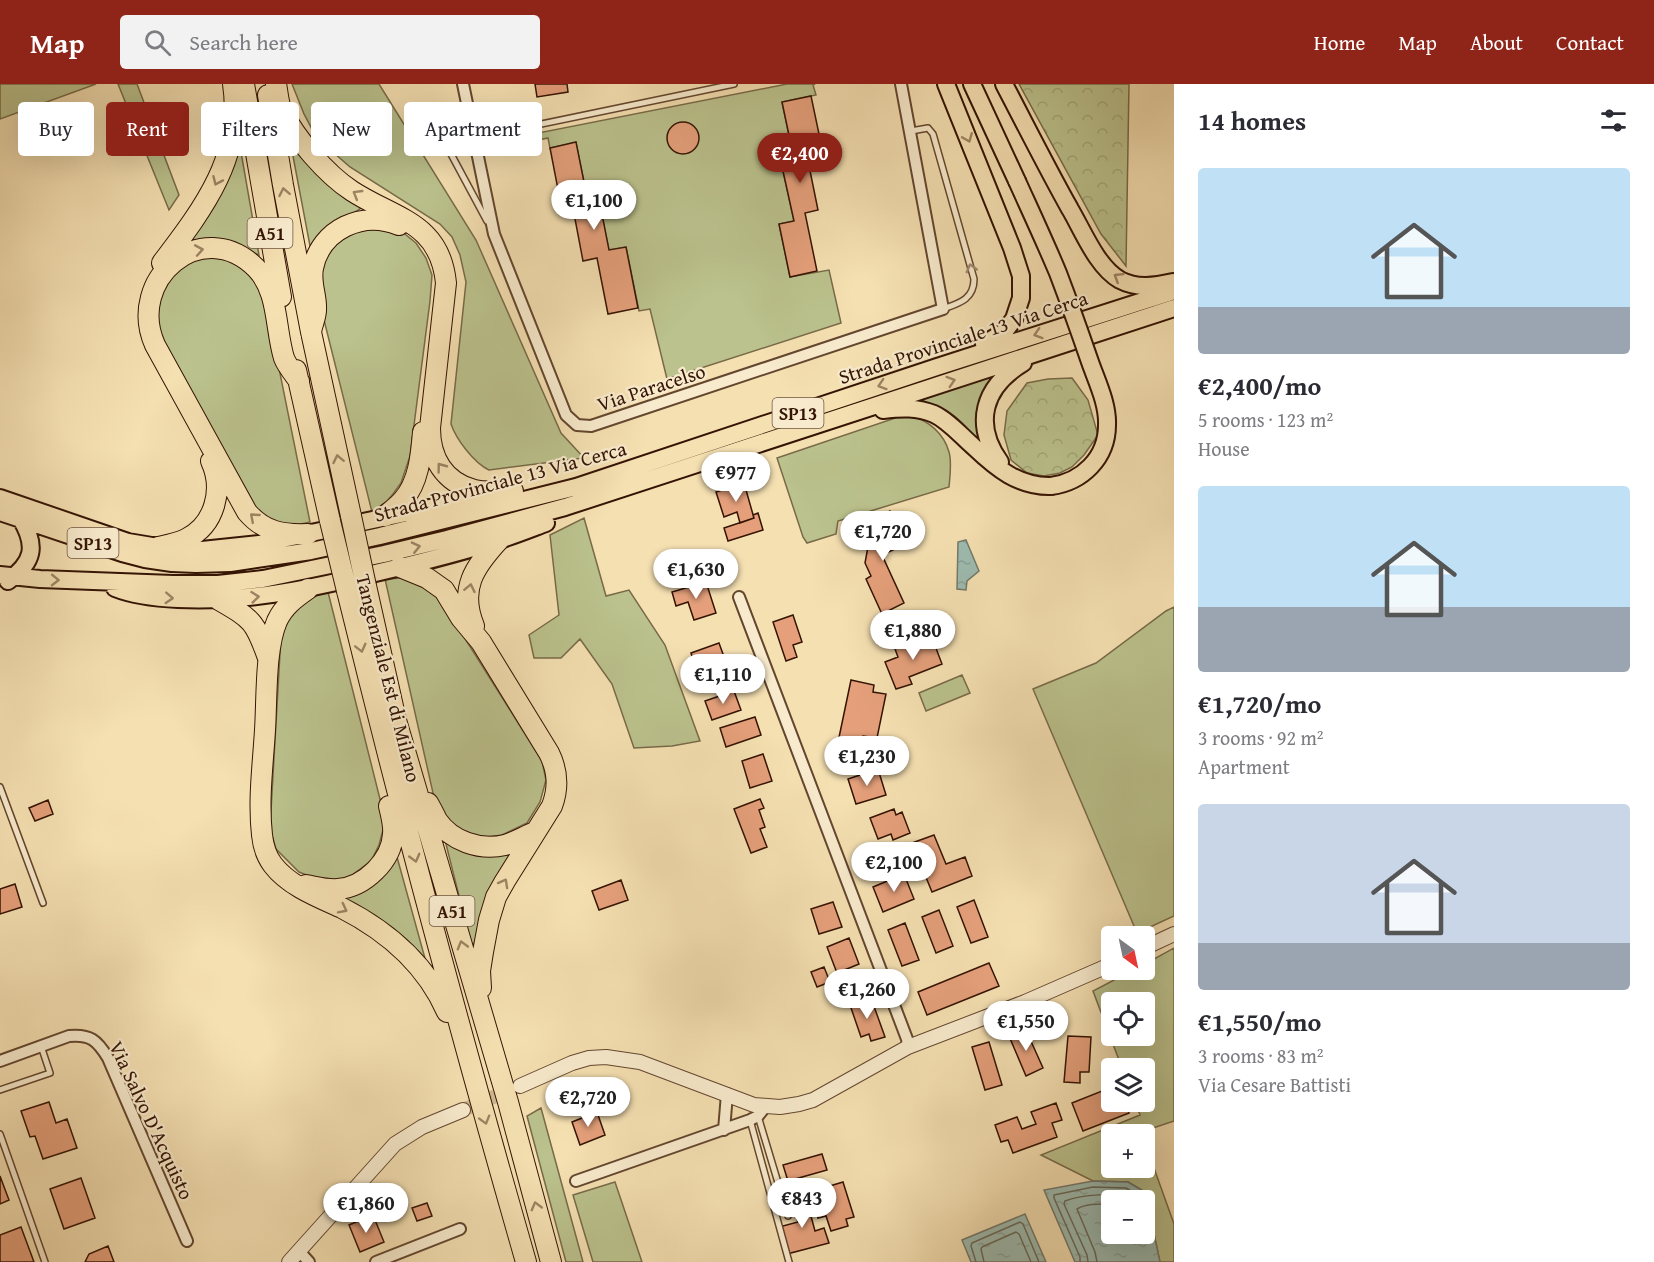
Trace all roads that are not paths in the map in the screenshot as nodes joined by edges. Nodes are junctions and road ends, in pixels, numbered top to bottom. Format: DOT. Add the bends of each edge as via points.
graph roads {
  1 [pos="233,84"];
  2 [pos="244,84"];
  3 [pos="266,84"];
  4 [pos="276,84"];
  5 [pos="463,84"];
  6 [pos="734,84"];
  7 [pos="901,84"];
  8 [pos="946,84"];
  9 [pos="972,84"];
  10 [pos="1004,84"];
  11 [pos="467,102"];
  12 [pos="542,124"];
  13 [pos="910,131"];
  14 [pos="452,156"];
  15 [pos="478,156"];
  16 [pos="494,234"];
  17 [pos="1174,282"];
  18 [pos="1174,291"];
  19 [pos="1174,308"];
  20 [pos="943,309"];
  21 [pos="311,332"];
  22 [pos="1052,348"];
  23 [pos="937,367"];
  24 [pos="299,381"];
  25 [pos="855,412"];
  26 [pos="659,459"];
  27 [pos="1010,475"];
  28 [pos="629,486"];
  29 [pos="513,491"];
  30 [pos="0,498"];
  31 [pos="0,512"];
  32 [pos="385,516"];
  33 [pos="21,519"];
  34 [pos="308,534"];
  35 [pos="499,540"];
  36 [pos="158,547"];
  37 [pos="400,567"];
  38 [pos="4,580"];
  39 [pos="98,581"];
  40 [pos="308,589"];
  41 [pos="356,589"];
  42 [pos="739,597"];
  43 [pos="219,600"];
  44 [pos="481,642"];
  45 [pos="269,661"];
  46 [pos="396,720"];
  47 [pos="384,741"];
  48 [pos="0,787"];
  49 [pos="535,832"];
  50 [pos="292,881"];
  51 [pos="43,903"];
  52 [pos="1174,934"];
  53 [pos="1155,943"];
  54 [pos="1101,969"];
  55 [pos="41,1046"];
  56 [pos="908,1047"];
  57 [pos="0,1061"];
  58 [pos="469,1064"];
  59 [pos="520,1086"];
  60 [pos="0,1090"];
  61 [pos="727,1094"];
  62 [pos="508,1102"];
  63 [pos="463,1110"];
  64 [pos="758,1114"];
  65 [pos="724,1130"];
  66 [pos="0,1134"];
  67 [pos="576,1181"];
  68 [pos="789,1216"];
  69 [pos="460,1229"];
  70 [pos="187,1241"];
  71 [pos="299,1251"];
  72 [pos="45,1262"];
  73 [pos="289,1262"];
  74 [pos="309,1262"];
  75 [pos="376,1262"];
  76 [pos="526,1262"];
  77 [pos="551,1262"];
  78 [pos="789,1262"];
  1 -- 36 [label="highway, one-way" via="232,135 218,180 147,285 141,303 144,338 212,463 217,480 212,513 202,527 187,539"];
  2 -- 24 [label="highway, Tangenziale Est di Milano / A51"];
  21 -- 3 [label="highway, Tangenziale Est di Milano / A51, one-way"];
  29 -- 4 [label="highway, one-way" via="481,491 465,486 446,474 433,455 430,428 446,283 435,247 422,230 351,190 323,167 282,111"];
  5 -- 11 [label="street, Via Paracelso"];
  6 -- 12 [label="lane"];
  7 -- 13 [label="street"];
  8 -- 23 [label="main road, one-way" via="1015,255 1022,286 1019,309 1004,332"];
  9 -- 27 [label="main road, bridge" via="1067,297 1107,421 1103,448 1078,478 1051,486 1027,484"];
  17 -- 10 [label="main road, one-way" via="1138,286 1121,281 1106,269"];
  13 -- 20 [label="street"];
  20 -- 13 [label="lane, one-way" via="969,296 973,273 933,134 928,129"];
  14 -- 16 [label="lane"];
  15 -- 16 [label="street, Via Paracelso"];
  16 -- 20 [label="street, Via Paracelso" via="566,415 577,425 591,426"];
  18 -- 23 [label="main road, Strada Provinciale 13 Via Cerca / SP13, one-way"];
  19 -- 22 [label="main road, Strada Provinciale 13 Via Cerca / SP13"];
  21 -- 32 [label="highway" via="316,310 313,268 319,251 333,234 353,223 377,219 398,224 423,243 433,258 439,283 421,453 407,495"];
  41 -- 21 [label="highway, Tangenziale Est di Milano / A51, one-way, bridge" via="351,516"];
  25 -- 22 [label="main road, Strada Provinciale 13 Via Cerca / SP13, one-way"];
  22 -- 27 [label="main road" via="1008,373 996,386 986,408 988,443"];
  23 -- 26 [label="main road, Strada Provinciale 13 Via Cerca / SP13, one-way"];
  34 -- 24 [label="highway, one-way" via="275,531 247,512 155,345 148,308 153,288 165,269 186,253 208,248 234,253 252,264 269,288 285,360"];
  24 -- 41 [label="highway, Tangenziale Est di Milano / A51, bridge" via="330,521"];
  25 -- 27 [label="main road" via="907,408 935,414"];
  25 -- 28 [label="main road, Strada Provinciale 13 Via Cerca / SP13"];
  26 -- 29 [label="main road"];
  26 -- 33 [label="main road, Strada Provinciale 13 Via Cerca / SP13" via="576,487 380,536 242,562 196,564 145,559"];
  28 -- 35 [label="main road"];
  39 -- 28 [label="main road, Strada Provinciale 13 Via Cerca / SP13, one-way" via="199,585 263,579 447,539"];
  29 -- 32 [label="main road"];
  30 -- 36 [label="main road" via="119,539"];
  31 -- 33 [label="main road, Strada Provinciale 13 Via Cerca / SP13"];
  32 -- 34 [label="main road"];
  33 -- 38 [label="main road" via="31,540 30,555 25,566"];
  34 -- 36 [label="main road" via="223,549"];
  35 -- 37 [label="main road"];
  44 -- 35 [label="highway, one-way" via="468,608 469,585 478,565"];
  37 -- 40 [label="main road"];
  37 -- 44 [label="highway" via="440,586"];
  38 -- 39 [label="main road, Strada Provinciale 13 Via Cerca / SP13, one-way"];
  39 -- 43 [label="main road, one-way" via="147,597"];
  43 -- 40 [label="main road, one-way"];
  40 -- 45 [label="highway" via="291,600 279,617"];
  41 -- 46 [label="highway, Tangenziale Est di Milano / A51"];
  41 -- 47 [label="highway, Tangenziale Est di Milano / A51, one-way"];
  42 -- 56 [label="street"];
  43 -- 45 [label="highway" via="253,623"];
  44 -- 49 [label="highway" via="556,771 554,800"];
  45 -- 50 [label="highway" via="262,837 273,865"];
  46 -- 49 [label="highway" via="425,796 447,831 466,842 489,847"];
  62 -- 46 [label="highway, Tangenziale Est di Milano / A51, one-way"];
  47 -- 50 [label="highway" via="380,763 393,833 383,861 363,880 340,889"];
  47 -- 58 [label="highway, Tangenziale Est di Milano / A51, one-way"];
  48 -- 51 [label="lane"];
  62 -- 49 [label="highway, one-way" via="481,996 480,971 496,897"];
  50 -- 58 [label="highway, one-way" via="368,923 403,950 439,994"];
  52 -- 53 [label="street"];
  54 -- 56 [label="street"];
  55 -- 57 [label="street, Via Salvo D'Acquisto"];
  55 -- 60 [label="lane" via="50,1073"];
  55 -- 70 [label="street, Via Salvo D'Acquisto" via="80,1035 101,1046"];
  56 -- 64 [label="street" via="813,1100"];
  58 -- 76 [label="highway, Tangenziale Est di Milano / A51, one-way"];
  59 -- 61 [label="street" via="572,1063 606,1057 640,1062"];
  61 -- 64 [label="street" via="754,1105"];
  61 -- 65 [label="street"];
  77 -- 62 [label="highway, Tangenziale Est di Milano / A51, one-way"];
  63 -- 71 [label="street" via="422,1127 395,1144"];
  64 -- 65 [label="street"];
  64 -- 68 [label="lane"];
  64 -- 78 [label="lane"];
  65 -- 67 [label="street"];
  66 -- 72 [label="lane"];
  69 -- 75 [label="street"];
  71 -- 73 [label="street"];
  71 -- 74 [label="street"];
}
